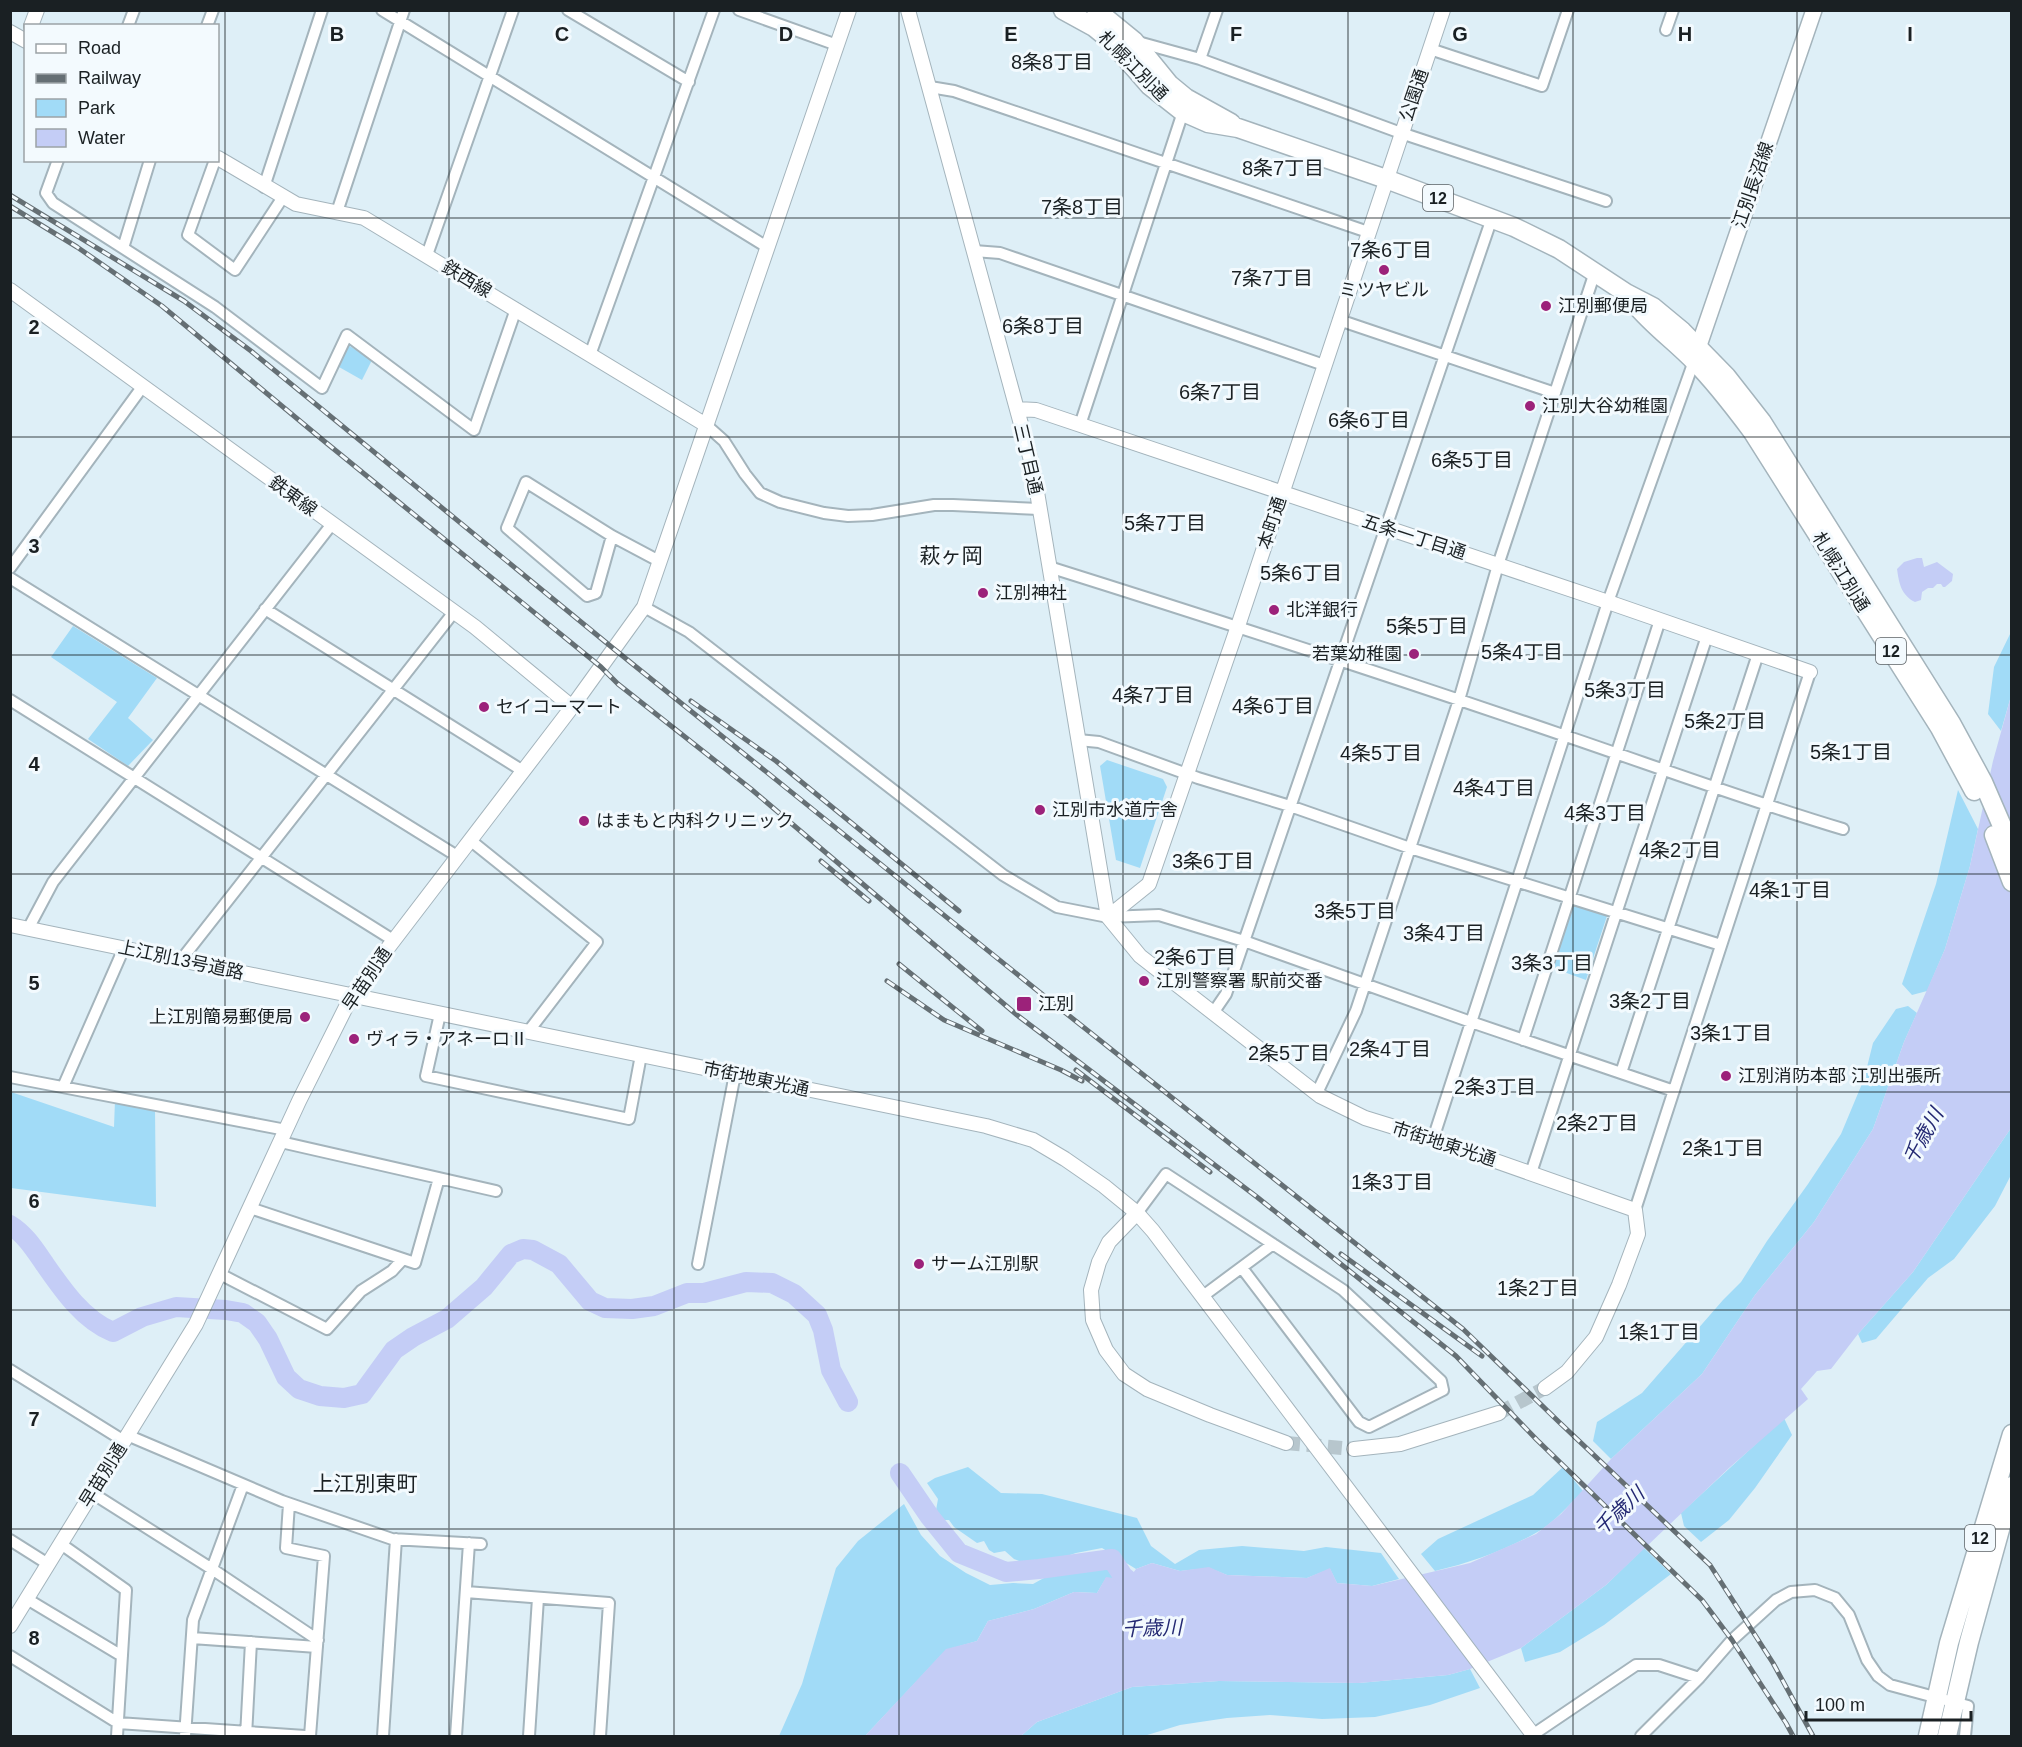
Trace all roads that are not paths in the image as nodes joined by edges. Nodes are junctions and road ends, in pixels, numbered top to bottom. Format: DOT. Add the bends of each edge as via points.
graph roads {
  1 [pos="322,10"];
  2 [pos="382,10"];
  3 [pos="513,10"];
  4 [pos="568,10"];
  5 [pos="714,10"];
  6 [pos="739,10"];
  7 [pos="849,10"];
  8 [pos="908,10"];
  9 [pos="1063,10"];
  10 [pos="1217,10"];
  11 [pos="1443,10"];
  12 [pos="1568,10"];
  13 [pos="1673,10"];
  14 [pos="1814,10"];
  15 [pos="1103,13"];
  16 [pos="402,16"];
  17 [pos="1666,30"];
  18 [pos="10,32"];
  19 [pos="24,40"];
  20 [pos="1134,41"];
  21 [pos="837,45"];
  22 [pos="1430,49"];
  23 [pos="1200,59"];
  24 [pos="490,77"];
  25 [pos="688,82"];
  26 [pos="930,87"];
  27 [pos="1183,112"];
  28 [pos="1238,128"];
  29 [pos="1401,133"];
  30 [pos="219,161"];
  31 [pos="57,162"];
  32 [pos="149,162"];
  33 [pos="215,162"];
  34 [pos="1165,163"];
  35 [pos="654,178"];
  36 [pos="1386,179"];
  37 [pos="264,186"];
  38 [pos="283,197"];
  39 [pos="1606,201"];
  40 [pos="337,212"];
  41 [pos="1492,218"];
  42 [pos="1368,232"];
  43 [pos="767,247"];
  44 [pos="123,248"];
  45 [pos="974,251"];
  46 [pos="428,255"];
  47 [pos="1595,272"];
  48 [pos="10,290"];
  49 [pos="1122,294"];
  50 [pos="516,309"];
  51 [pos="1339,320"];
  52 [pos="1696,354"];
  53 [pos="590,355"];
  54 [pos="1444,356"];
  55 [pos="1324,365"];
  56 [pos="143,386"];
  57 [pos="1555,393"];
  58 [pos="1017,409"];
  59 [pos="706,425"];
  60 [pos="1080,425"];
  61 [pos="1757,427"];
  62 [pos="1282,493"];
  63 [pos="1039,509"];
  64 [pos="332,524"];
  65 [pos="1385,527"];
  66 [pos="612,536"];
  67 [pos="660,561"];
  68 [pos="1498,565"];
  69 [pos="1049,567"];
  70 [pos="10,568"];
  71 [pos="10,578"];
  72 [pos="1608,602"];
  73 [pos="644,607"];
  74 [pos="265,609"];
  75 [pos="454,612"];
  76 [pos="1660,620"];
  77 [pos="1238,626"];
  78 [pos="1707,636"];
  79 [pos="1758,654"];
  80 [pos="1339,660"];
  81 [pos="1810,672"];
  82 [pos="392,690"];
  83 [pos="198,695"];
  84 [pos="10,700"];
  85 [pos="1459,700"];
  86 [pos="572,707"];
  87 [pos="1565,735"];
  88 [pos="1078,740"];
  89 [pos="1617,754"];
  90 [pos="1663,770"];
  91 [pos="523,771"];
  92 [pos="327,774"];
  93 [pos="1187,774"];
  94 [pos="134,778"];
  95 [pos="1714,788"];
  96 [pos="1290,806"];
  97 [pos="1766,806"];
  98 [pos="1843,829"];
  99 [pos="470,840"];
  100 [pos="1410,848"];
  101 [pos="2012,849"];
  102 [pos="457,856"];
  103 [pos="261,857"];
  104 [pos="1517,882"];
  105 [pos="2012,882"];
  106 [pos="1569,898"];
  107 [pos="1616,912"];
  108 [pos="1108,917"];
  109 [pos="10,925"];
  110 [pos="28,929"];
  111 [pos="1669,929"];
  112 [pos="393,940"];
  113 [pos="1244,941"];
  114 [pos="1721,945"];
  115 [pos="123,948"];
  116 [pos="181,960"];
  117 [pos="1365,985"];
  118 [pos="352,996"];
  119 [pos="1213,1013"];
  120 [pos="440,1014"];
  121 [pos="1471,1023"];
  122 [pos="528,1032"];
  123 [pos="1523,1040"];
  124 [pos="641,1055"];
  125 [pos="1569,1056"];
  126 [pos="1621,1073"];
  127 [pos="735,1074"];
  128 [pos="10,1077"];
  129 [pos="63,1087"];
  130 [pos="1674,1091"];
  131 [pos="1317,1093"];
  132 [pos="283,1136"];
  133 [pos="1433,1139"];
  134 [pos="1530,1173"];
  135 [pos="439,1178"];
  136 [pos="496,1191"];
  137 [pos="250,1208"];
  138 [pos="1635,1210"];
  139 [pos="1137,1213"];
  140 [pos="1272,1244"];
  141 [pos="403,1259"];
  142 [pos="698,1264"];
  143 [pos="1242,1268"];
  144 [pos="218,1279"];
  145 [pos="1203,1296"];
  146 [pos="10,1370"];
  147 [pos="1545,1388"];
  148 [pos="1499,1413"];
  149 [pos="2012,1434"];
  150 [pos="126,1438"];
  151 [pos="1286,1443"];
  152 [pos="1354,1449"];
  153 [pos="243,1485"];
  154 [pos="2012,1486"];
  155 [pos="92,1493"];
  156 [pos="289,1504"];
  157 [pos="396,1539"];
  158 [pos="10,1540"];
  159 [pos="469,1543"];
  160 [pos="61,1544"];
  161 [pos="481,1544"];
  162 [pos="48,1564"];
  163 [pos="212,1569"];
  164 [pos="465,1592"];
  165 [pos="538,1598"];
  166 [pos="27,1599"];
  167 [pos="10,1626"];
  168 [pos="192,1638"];
  169 [pos="251,1642"];
  170 [pos="318,1643"];
  171 [pos="10,1656"];
  172 [pos="122,1656"];
  173 [pos="1699,1678"];
  174 [pos="1936,1697"];
  175 [pos="1954,1703"];
  176 [pos="118,1723"];
  177 [pos="186,1733"];
  178 [pos="246,1735"];
  179 [pos="1533,1736"];
  180 [pos="117,1737"];
  181 [pos="305,1737"];
  182 [pos="310,1737"];
  183 [pos="383,1737"];
  184 [pos="456,1737"];
  185 [pos="529,1737"];
  186 [pos="600,1737"];
  187 [pos="1641,1737"];
  188 [pos="1928,1737"];
  189 [pos="1947,1737"];
  190 [pos="1965,1737"];
  1 -- 37 [label="street"];
  2 -- 16 [label="street"];
  3 -- 24 [label="street"];
  4 -- 25 [label="street"];
  5 -- 25 [label="street"];
  6 -- 21 [label="street"];
  7 -- 21 [label="street, 早苗別通"];
  8 -- 26 [label="street, 三丁目通"];
  9 -- 27 [label="highway, 札幌江別通 / 12" via="1110,40 1150,86"];
  10 -- 23 [label="street"];
  11 -- 22 [label="street, 公園通"];
  12 -- 22 [label="street" via="1542,86"];
  13 -- 17 [label="street"];
  14 -- 52 [label="main road, 江別長沼線"];
  15 -- 20 [label="highway, 札幌江別通 / 12"];
  16 -- 24 [label="street"];
  16 -- 40 [label="street"];
  18 -- 19 [label="street"];
  20 -- 23 [label="street"];
  20 -- 28 [label="highway, 札幌江別通 / 12" via="1169,84"];
  21 -- 43 [label="street, 早苗別通"];
  22 -- 29 [label="street, 公園通"];
  23 -- 29 [label="street"];
  24 -- 35 [label="street"];
  24 -- 46 [label="street"];
  25 -- 35 [label="street"];
  26 -- 34 [label="street" via="954,91"];
  26 -- 45 [label="street, 三丁目通"];
  27 -- 28 [label="highway, 札幌江別通 / 12" via="1208,123"];
  27 -- 34 [label="street"];
  28 -- 36 [label="highway, 札幌江別通 / 12"];
  29 -- 36 [label="street, 公園通"];
  29 -- 39 [label="street"];
  30 -- 37 [label="street, 鉄西線"];
  31 -- 44 [label="street" via="46,193 53,202"];
  32 -- 44 [label="street"];
  33 -- 38 [label="street" via="188,235 235,270"];
  34 -- 42 [label="street"];
  34 -- 49 [label="street"];
  35 -- 43 [label="street"];
  35 -- 53 [label="street"];
  36 -- 41 [label="highway, 札幌江別通 / 12"];
  36 -- 42 [label="street, 本町通"];
  37 -- 38 [label="street, 鉄西線"];
  38 -- 40 [label="street, 鉄西線" via="296,204"];
  40 -- 46 [label="street, 鉄西線" via="364,218"];
  41 -- 47 [label="highway, 札幌江別通 / 12" via="1538,238"];
  41 -- 54 [label="street"];
  42 -- 51 [label="street, 本町通"];
  43 -- 59 [label="street, 早苗別通"];
  44 -- 50 [label="street" via="215,307 322,388 347,335 474,430"];
  45 -- 49 [label="street" via="1000,253"];
  45 -- 58 [label="street, 三丁目通"];
  46 -- 50 [label="street, 鉄西線"];
  47 -- 52 [label="highway, 札幌江別通 / 12" via="1653,306 1682,331"];
  47 -- 57 [label="street"];
  48 -- 56 [label="street, 鉄東線"];
  49 -- 55 [label="street"];
  49 -- 60 [label="street"];
  50 -- 53 [label="street, 鉄西線"];
  51 -- 54 [label="street"];
  51 -- 55 [label="street, 本町通"];
  52 -- 61 [label="highway, 札幌江別通 / 12" via="1726,376"];
  52 -- 72 [label="street"];
  53 -- 59 [label="street, 鉄西線"];
  54 -- 57 [label="street"];
  54 -- 65 [label="street"];
  55 -- 62 [label="street, 本町通"];
  56 -- 64 [label="street, 鉄東線"];
  56 -- 70 [label="street"];
  57 -- 68 [label="street"];
  58 -- 60 [label="street, 五条一丁目通" via="1036,410"];
  58 -- 63 [label="street, 三丁目通"];
  59 -- 63 [label="street" via="724,441 760,493 780,502 848,516 953,505"];
  59 -- 67 [label="street, 早苗別通"];
  60 -- 62 [label="street, 五条一丁目通"];
  61 -- 101 [label="highway, 札幌江別通 / 12" via="1956,731"];
  61 -- 105 [label="highway, 札幌江別通 / 12" via="1940,728 1982,808"];
  62 -- 65 [label="street, 五条一丁目通"];
  62 -- 77 [label="street, 本町通"];
  63 -- 69 [label="street, 三丁目通"];
  64 -- 74 [label="street"];
  64 -- 75 [label="street, 鉄東線"];
  65 -- 68 [label="street, 五条一丁目通"];
  65 -- 80 [label="street"];
  66 -- 66 [label="street" via="526,482 507,528 587,596 596,593"];
  66 -- 67 [label="street"];
  67 -- 73 [label="street, 早苗別通"];
  68 -- 72 [label="street, 五条一丁目通"];
  68 -- 85 [label="street"];
  69 -- 77 [label="street"];
  69 -- 88 [label="street, 三丁目通"];
  71 -- 83 [label="street"];
  72 -- 76 [label="street, 五条一丁目通"];
  72 -- 87 [label="street"];
  73 -- 86 [label="street, 早苗別通"];
  73 -- 108 [label="street" via="689,632 1014,883 1056,907"];
  74 -- 82 [label="street"];
  74 -- 83 [label="street"];
  75 -- 82 [label="street"];
  75 -- 86 [label="street, 鉄東線"];
  76 -- 78 [label="street, 五条一丁目通"];
  76 -- 89 [label="street"];
  77 -- 80 [label="street"];
  77 -- 93 [label="street, 本町通"];
  78 -- 79 [label="street, 五条一丁目通"];
  78 -- 90 [label="street"];
  79 -- 81 [label="street, 五条一丁目通"];
  79 -- 95 [label="street"];
  80 -- 85 [label="street"];
  80 -- 96 [label="street"];
  81 -- 97 [label="street"];
  82 -- 91 [label="street"];
  82 -- 92 [label="street"];
  83 -- 92 [label="street"];
  83 -- 94 [label="street"];
  84 -- 94 [label="street"];
  85 -- 87 [label="street"];
  85 -- 100 [label="street"];
  86 -- 91 [label="street, 早苗別通"];
  87 -- 89 [label="street"];
  87 -- 104 [label="street"];
  88 -- 93 [label="street" via="1099,742"];
  88 -- 108 [label="street, 三丁目通"];
  89 -- 90 [label="street"];
  89 -- 106 [label="street"];
  90 -- 95 [label="street"];
  90 -- 107 [label="street"];
  91 -- 99 [label="street, 早苗別通"];
  92 -- 102 [label="street"];
  92 -- 103 [label="street"];
  93 -- 96 [label="street"];
  93 -- 108 [label="street, 本町通" via="1149,884"];
  94 -- 103 [label="street"];
  94 -- 110 [label="street" via="53,882"];
  95 -- 97 [label="street"];
  95 -- 111 [label="street"];
  96 -- 100 [label="street"];
  96 -- 113 [label="street"];
  97 -- 98 [label="street"];
  97 -- 114 [label="street"];
  99 -- 102 [label="street, 早苗別通"];
  99 -- 122 [label="street" via="597,942"];
  100 -- 104 [label="street"];
  100 -- 117 [label="street"];
  102 -- 112 [label="street, 早苗別通"];
  103 -- 112 [label="street"];
  103 -- 116 [label="street"];
  104 -- 106 [label="street"];
  104 -- 121 [label="street"];
  106 -- 107 [label="street"];
  106 -- 123 [label="street"];
  107 -- 111 [label="street"];
  107 -- 125 [label="street"];
  108 -- 113 [label="street" via="1159,915"];
  108 -- 119 [label="street, 市街地東光通" via="1140,956"];
  109 -- 110 [label="street, 上江別13号道路"];
  110 -- 115 [label="street, 上江別13号道路"];
  111 -- 114 [label="street"];
  111 -- 126 [label="street"];
  112 -- 118 [label="street, 早苗別通"];
  113 -- 117 [label="street"];
  113 -- 119 [label="street" via="1226,994"];
  114 -- 130 [label="street"];
  115 -- 116 [label="street, 上江別13号道路"];
  115 -- 129 [label="street"];
  116 -- 118 [label="street, 上江別13号道路"];
  117 -- 121 [label="street"];
  117 -- 131 [label="street"];
  118 -- 120 [label="street, 市街地東光通"];
  118 -- 132 [label="street, 早苗別通"];
  119 -- 131 [label="street, 市街地東光通"];
  120 -- 122 [label="street, 市街地東光通"];
  120 -- 124 [label="street" via="426,1076 629,1119"];
  121 -- 123 [label="street"];
  121 -- 133 [label="street"];
  122 -- 124 [label="street, 市街地東光通"];
  123 -- 125 [label="street"];
  124 -- 127 [label="street, 市街地東光通"];
  125 -- 126 [label="street"];
  125 -- 134 [label="street"];
  126 -- 130 [label="street"];
  127 -- 139 [label="street, 市街地東光通" via="1010,1132 1065,1159"];
  127 -- 142 [label="street"];
  128 -- 129 [label="street"];
  129 -- 132 [label="street"];
  130 -- 138 [label="street"];
  131 -- 133 [label="street, 市街地東光通" via="1365,1118"];
  132 -- 135 [label="street"];
  132 -- 137 [label="street, 早苗別通"];
  133 -- 134 [label="street, 市街地東光通"];
  134 -- 138 [label="street, 市街地東光通"];
  135 -- 136 [label="street"];
  135 -- 141 [label="street" via="415,1263"];
  137 -- 141 [label="street"];
  137 -- 144 [label="street, 早苗別通"];
  138 -- 147 [label="street" via="1638,1234 1596,1337 1567,1372"];
  139 -- 140 [label="street" via="1166,1174"];
  139 -- 145 [label="street, 市街地東光通"];
  139 -- 151 [label="street" via="1109,1242 1091,1290 1093,1320 1106,1350 1124,1374 1147,1389"];
  140 -- 143 [label="street"];
  140 -- 143 [label="street" via="1343,1290 1441,1381 1443,1390 1369,1427 1359,1422"];
  141 -- 144 [label="street" via="361,1291 327,1329"];
  143 -- 145 [label="street"];
  144 -- 150 [label="street, 早苗別通" via="196,1324"];
  145 -- 179 [label="street, 市街地東光通"];
  146 -- 150 [label="street"];
  148 -- 152 [label="street" via="1400,1444"];
  149 -- 174 [label="highway, 12"];
  150 -- 153 [label="street"];
  150 -- 155 [label="street, 早苗別通"];
  153 -- 156 [label="street"];
  153 -- 163 [label="street"];
  154 -- 175 [label="highway, 12"];
  155 -- 160 [label="street, 早苗別通"];
  155 -- 163 [label="street"];
  156 -- 157 [label="street"];
  156 -- 170 [label="street" via="286,1548 324,1556"];
  157 -- 159 [label="street"];
  157 -- 183 [label="street"];
  158 -- 162 [label="street"];
  159 -- 161 [label="street"];
  159 -- 164 [label="street"];
  160 -- 162 [label="street, 早苗別通"];
  160 -- 172 [label="street" via="126,1590"];
  162 -- 166 [label="street, 早苗別通"];
  163 -- 168 [label="street" via="193,1620"];
  163 -- 170 [label="street"];
  164 -- 165 [label="street"];
  164 -- 184 [label="street"];
  165 -- 185 [label="street"];
  165 -- 186 [label="street" via="609,1603"];
  166 -- 167 [label="street, 早苗別通"];
  166 -- 172 [label="street"];
  168 -- 169 [label="street"];
  168 -- 177 [label="street"];
  169 -- 170 [label="street"];
  169 -- 178 [label="street"];
  170 -- 182 [label="street"];
  171 -- 176 [label="street"];
  172 -- 176 [label="street"];
  173 -- 174 [label="street" via="1732,1640 1776,1600 1791,1592 1815,1590 1835,1598 1849,1615 1867,1660 1878,1676 1890,1685"];
  173 -- 179 [label="street" via="1659,1665 1636,1665"];
  173 -- 187 [label="street"];
  174 -- 175 [label="street"];
  174 -- 188 [label="highway, 12"];
  175 -- 189 [label="highway, 12"];
  175 -- 190 [label="street" via="1968,1706"];
  176 -- 177 [label="street"];
  176 -- 180 [label="street"];
  177 -- 178 [label="street"];
  178 -- 181 [label="street"];
}
